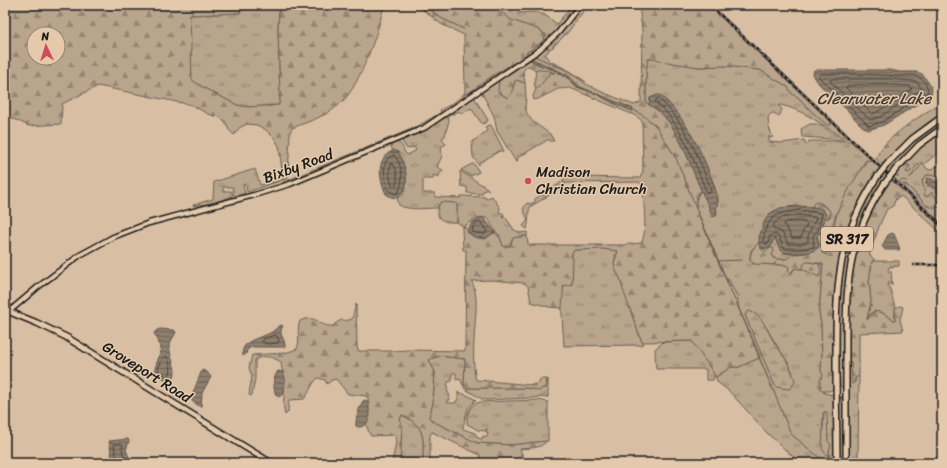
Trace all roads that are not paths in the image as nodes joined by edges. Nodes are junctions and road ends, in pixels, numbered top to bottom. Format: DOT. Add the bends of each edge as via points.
graph roads {
  1 [pos="580,5"];
  2 [pos="942,117"];
  3 [pos="942,128"];
  4 [pos="6,312"];
  5 [pos="271,463"];
  6 [pos="837,463"];
  7 [pos="846,463"];
  1 -- 4 [label="street, Bixby Road" via="558,33 528,57 431,124 283,186 150,223 106,240 80,255"];
  2 -- 6 [label="main road, SR 317, bridge" via="912,139 877,177 861,204 845,244 836,307"];
  3 -- 7 [label="main road, SR 317, bridge" via="919,145 884,184 869,209 853,252 846,308"];
  4 -- 5 [label="main road, Groveport Road" via="38,323 66,337"];
}
